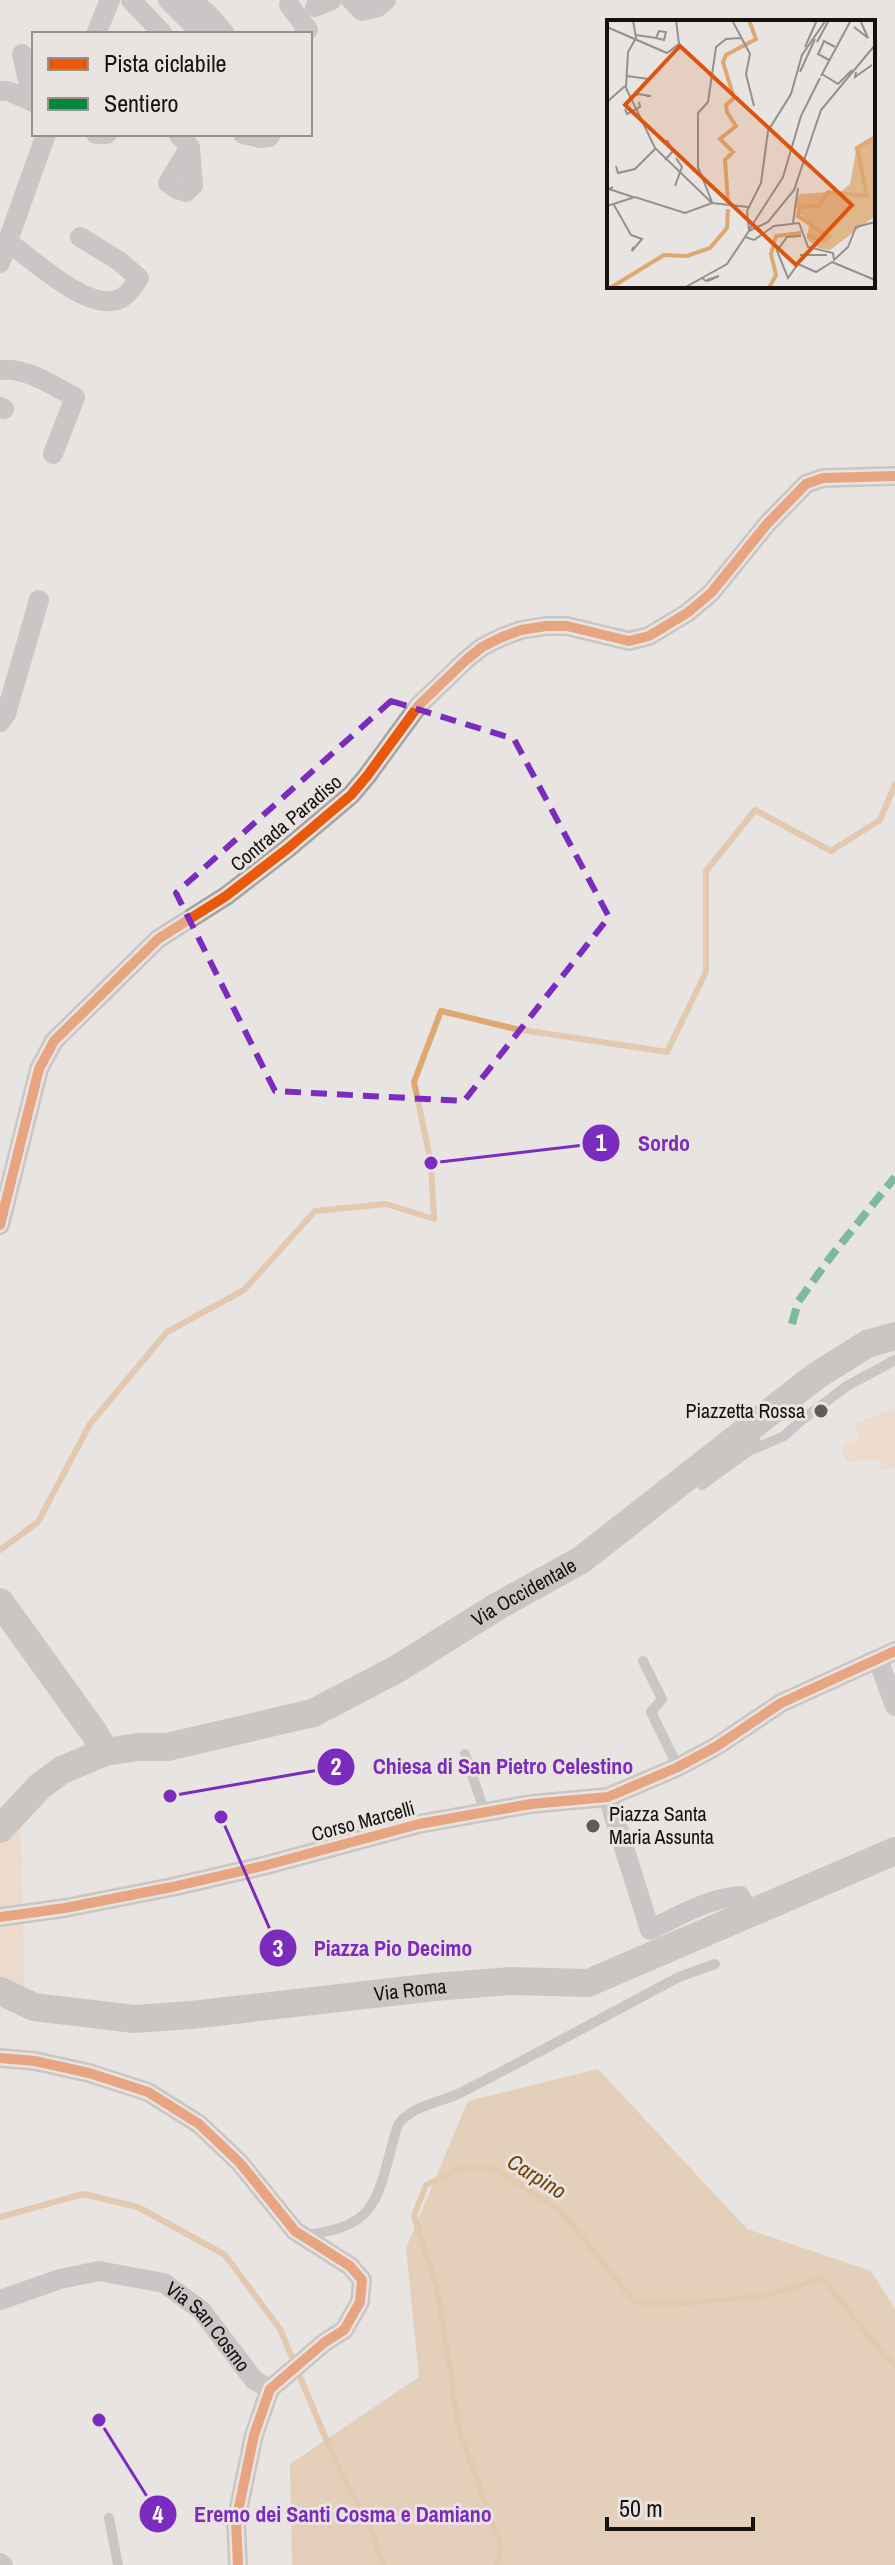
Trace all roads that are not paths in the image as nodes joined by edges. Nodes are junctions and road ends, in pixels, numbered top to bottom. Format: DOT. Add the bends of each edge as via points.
graph roads {
  1 [pos="110,0"];
  2 [pos="131,0"];
  3 [pos="168,0"];
  4 [pos="192,0"];
  5 [pos="351,0"];
  6 [pos="386,0"];
  7 [pos="289,5"];
  8 [pos="97,32"];
  9 [pos="161,32"];
  10 [pos="200,32"];
  11 [pos="223,32"];
  12 [pos="306,32"];
  13 [pos="22,54"];
  14 [pos="0,91"];
  15 [pos="32,94"];
  16 [pos="32,101"];
  17 [pos="45,136"];
  18 [pos="80,237"];
  19 [pos="8,242"];
  20 [pos="0,263"];
  21 [pos="0,370"];
  22 [pos="53,454"];
  23 [pos="895,476"];
  24 [pos="39,600"];
  25 [pos="0,722"];
  26 [pos="0,1225"];
  27 [pos="895,1336"];
  28 [pos="895,1360"];
  29 [pos="769,1414"];
  30 [pos="749,1451"];
  31 [pos="702,1485"];
  32 [pos="0,1602"];
  33 [pos="887,1655"];
  34 [pos="643,1661"];
  35 [pos="895,1706"];
  36 [pos="100,1743"];
  37 [pos="465,1754"];
  38 [pos="678,1767"];
  39 [pos="608,1797"];
  40 [pos="485,1813"];
  41 [pos="0,1829"];
  42 [pos="895,1851"];
  43 [pos="750,1914"];
  44 [pos="0,1917"];
  45 [pos="715,1964"];
  46 [pos="0,1991"];
  47 [pos="0,2058"];
  48 [pos="302,2235"];
  49 [pos="0,2300"];
  50 [pos="274,2385"];
  51 [pos="109,2518"];
  52 [pos="118,2565"];
  53 [pos="238,2565"];
  1 -- 8 [label="street"];
  2 -- 9 [label="street"];
  3 -- 10 [label="street"];
  4 -- 11 [label="street"];
  5 -- 6 [label="street" via="362,11"];
  7 -- 12 [label="street"];
  13 -- 15 [label="street"];
  14 -- 16 [label="street"];
  17 -- 19 [label="street"];
  18 -- 19 [label="street" via="139,278 130,292 101,301 82,294"];
  19 -- 20 [label="street"];
  21 -- 22 [label="street" via="26,372 75,397"];
  23 -- 26 [label="street, Contrada Paradiso" via="823,478 806,484 711,593 649,636 629,641 546,626 502,637 466,660 419,705 351,795 238,886 158,939 54,1041 39,1069"];
  24 -- 25 [label="street"];
  27 -- 29 [label="main road, Via Occidentale" via="867,1344 835,1363"];
  28 -- 30 [label="lane" via="847,1386 784,1436"];
  29 -- 30 [label="lane" via="767,1427"];
  29 -- 36 [label="main road, Via Occidentale" via="581,1560 313,1713 167,1747"];
  30 -- 31 [label="lane"];
  32 -- 36 [label="main road"];
  33 -- 35 [label="street"];
  33 -- 38 [label="street, Corso Marcelli" via="781,1703"];
  34 -- 38 [label="lane" via="662,1699 651,1712"];
  36 -- 41 [label="main road, Via Occidentale" via="40,1786"];
  37 -- 40 [label="lane"];
  38 -- 39 [label="street, Corso Marcelli"];
  39 -- 40 [label="street, Corso Marcelli"];
  39 -- 43 [label="street" via="650,1930 727,1897 740,1896"];
  40 -- 44 [label="street, Corso Marcelli" via="419,1824 172,1887"];
  42 -- 43 [label="main road, Via Roma"];
  43 -- 46 [label="main road, Via Roma" via="588,1983 511,1981 134,2019 34,2007"];
  45 -- 48 [label="lane" via="679,1977 456,2095 413,2111 399,2122 383,2182 368,2212 358,2220"];
  47 -- 48 [label="street" via="89,2073 148,2092 199,2124"];
  48 -- 50 [label="street" via="350,2266 362,2280 360,2302 344,2330"];
  49 -- 50 [label="street, Via San Cosmo" via="99,2271 164,2283 201,2310 254,2380"];
  50 -- 53 [label="street" via="254,2435 236,2521"];
  51 -- 52 [label="lane"];
}
